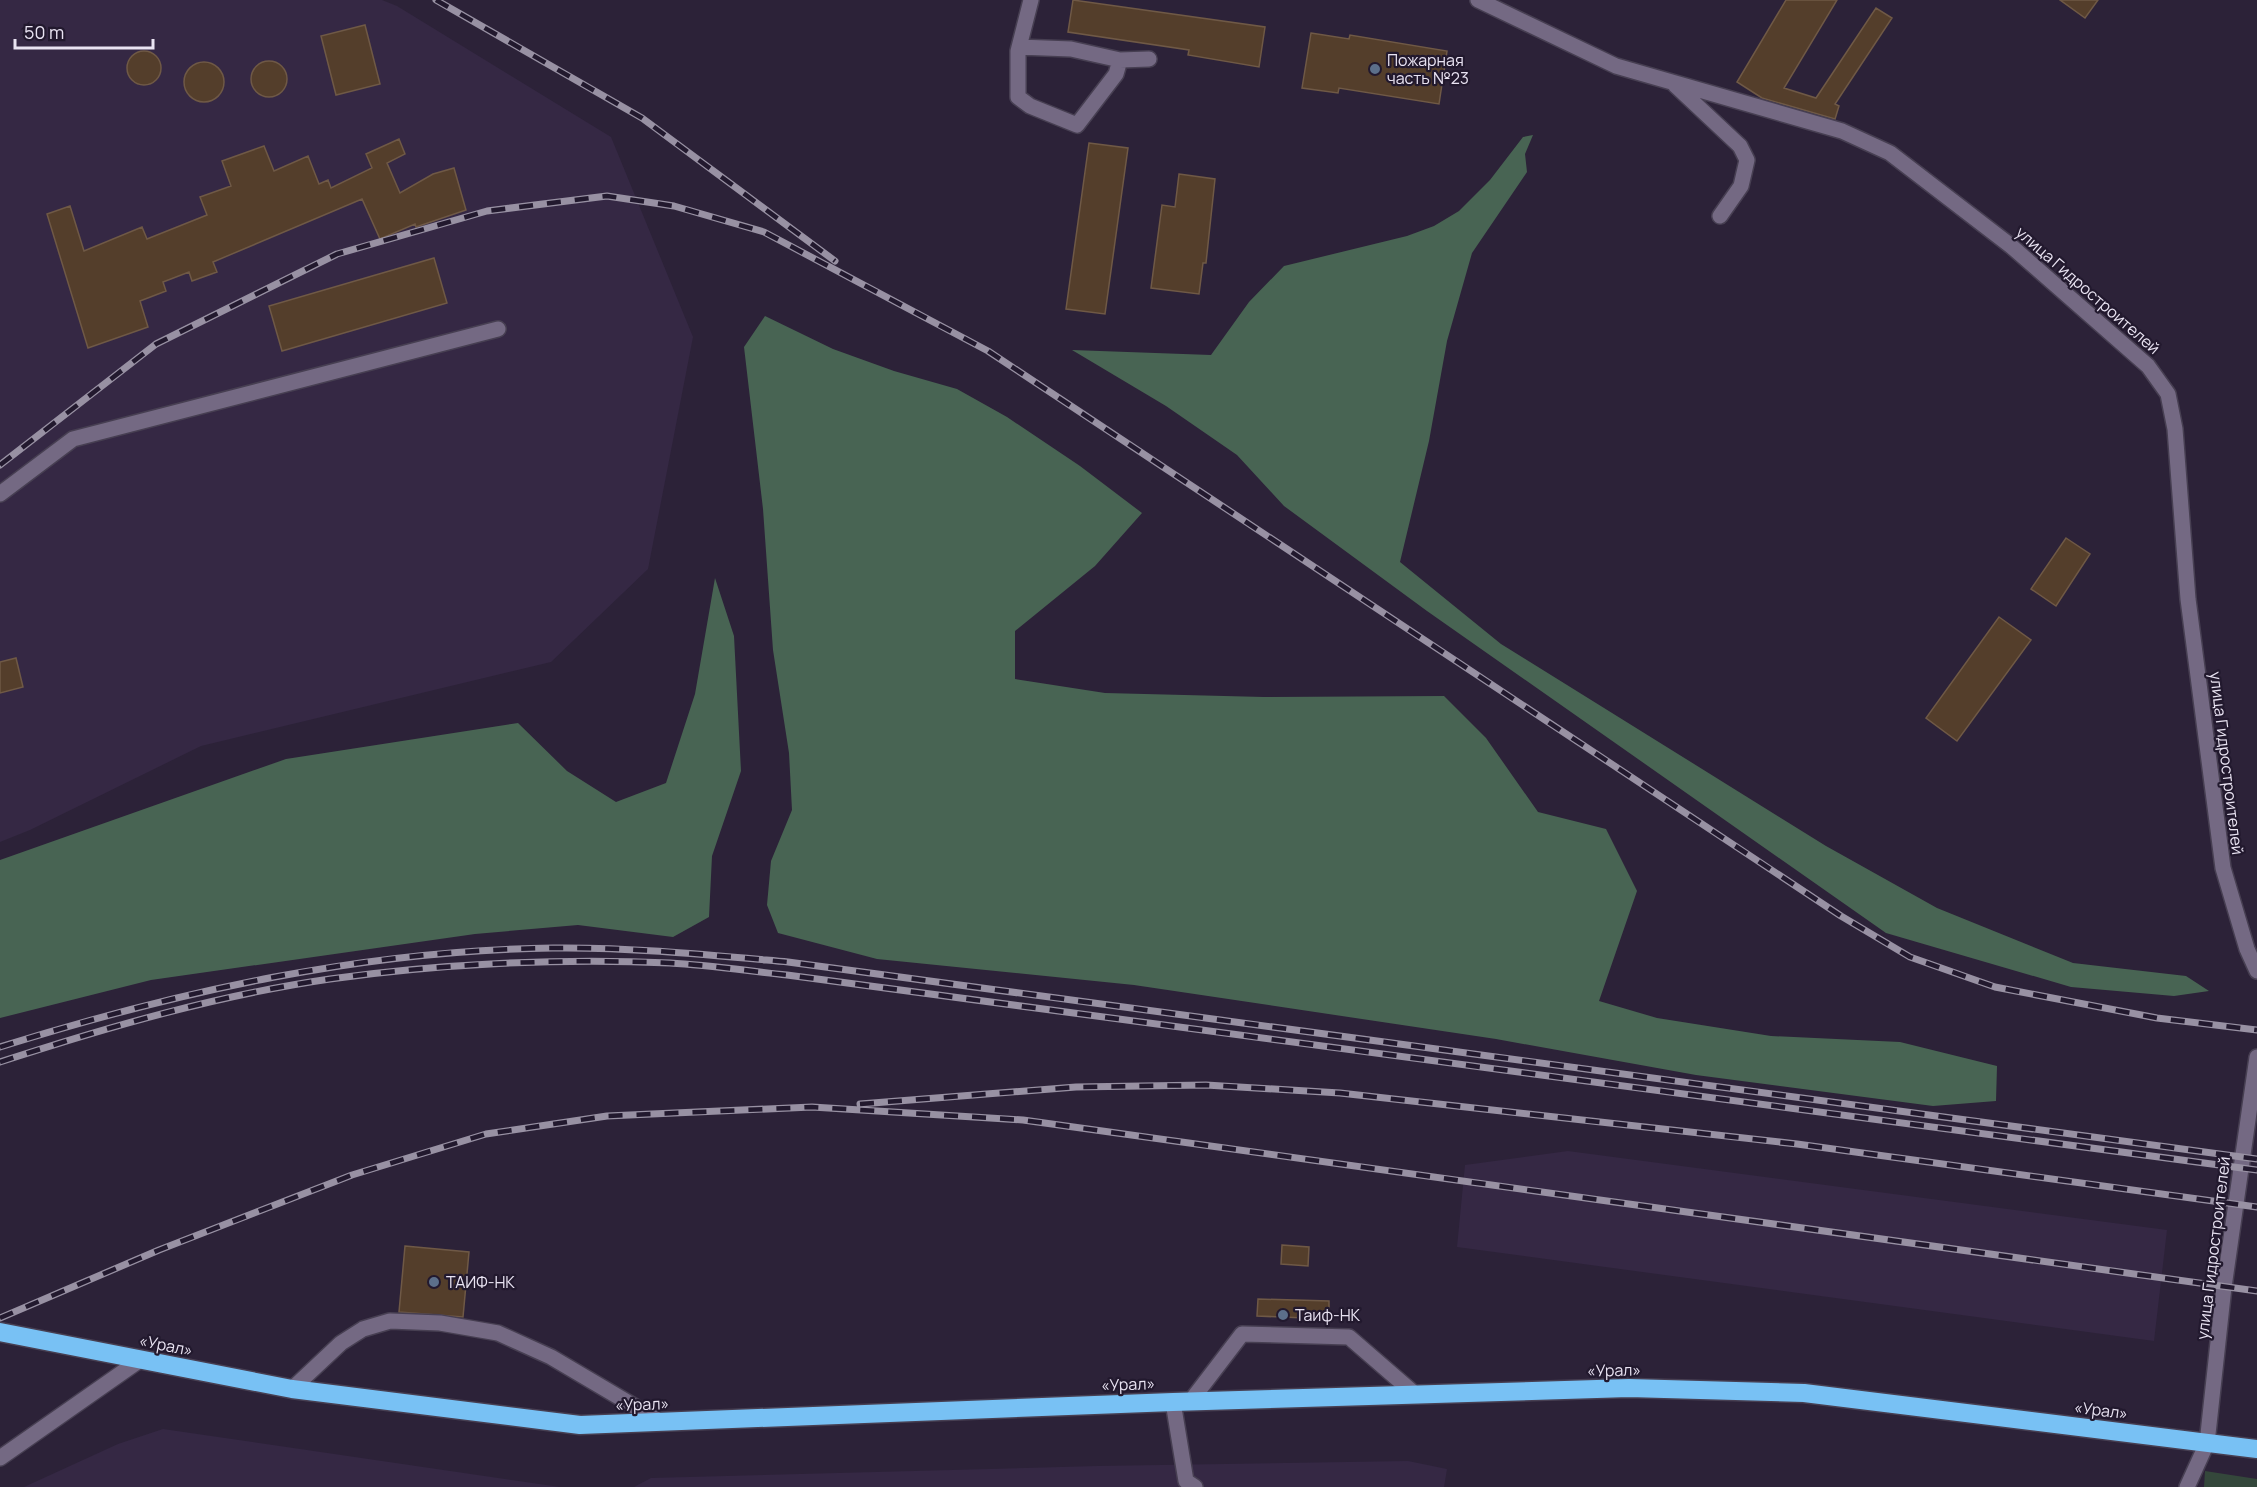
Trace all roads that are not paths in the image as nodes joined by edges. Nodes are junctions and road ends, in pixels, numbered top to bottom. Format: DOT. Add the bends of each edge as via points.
graph roads {
  1 [pos="1031,0"];
  2 [pos="1478,0"];
  3 [pos="1019,47"];
  4 [pos="1149,59"];
  5 [pos="1120,60"];
  6 [pos="1673,83"];
  7 [pos="1720,216"];
  8 [pos="498,329"];
  9 [pos="0,494"];
  10 [pos="2257,971"];
  11 [pos="2257,1057"];
  12 [pos="2,1333"];
  13 [pos="140,1360"];
  14 [pos="292,1389"];
  15 [pos="1416,1395"];
  16 [pos="1181,1402"];
  17 [pos="661,1422"];
  18 [pos="2207,1443"];
  19 [pos="2257,1449"];
  20 [pos="0,1458"];
  21 [pos="1195,1487"];
  22 [pos="2187,1487"];
  1 -- 3 [label="street"];
  2 -- 6 [label="street, улица Гидростроителей" via="1616,66"];
  3 -- 5 [label="street" via="1071,49"];
  3 -- 5 [label="street" via="1018,97 1077,125 1116,74"];
  4 -- 5 [label="street"];
  6 -- 7 [label="street" via="1740,146 1747,160 1741,186"];
  6 -- 10 [label="street, улица Гидростроителей" via="1842,131 1890,153 2019,253 2148,366 2168,394 2175,429 2188,600 2223,868"];
  8 -- 9 [label="street" via="73,439"];
  11 -- 18 [label="street, улица Гидростроителей" via="2224,1287"];
  12 -- 13 [label="highway, «Урал»"];
  13 -- 14 [label="highway, «Урал»"];
  13 -- 20 [label="street"];
  14 -- 17 [label="highway, «Урал»" via="580,1425"];
  14 -- 17 [label="street" via="341,1342 363,1329 390,1321 440,1323 498,1333 551,1357"];
  15 -- 16 [label="highway, «Урал»"];
  15 -- 16 [label="street" via="1349,1337 1242,1334"];
  15 -- 18 [label="highway, «Урал»" via="1629,1388 1804,1393"];
  16 -- 17 [label="highway, «Урал»"];
  16 -- 21 [label="street" via="1186,1481"];
  18 -- 19 [label="highway, «Урал»"];
  18 -- 22 [label="street, улица Гидростроителей"];
}
